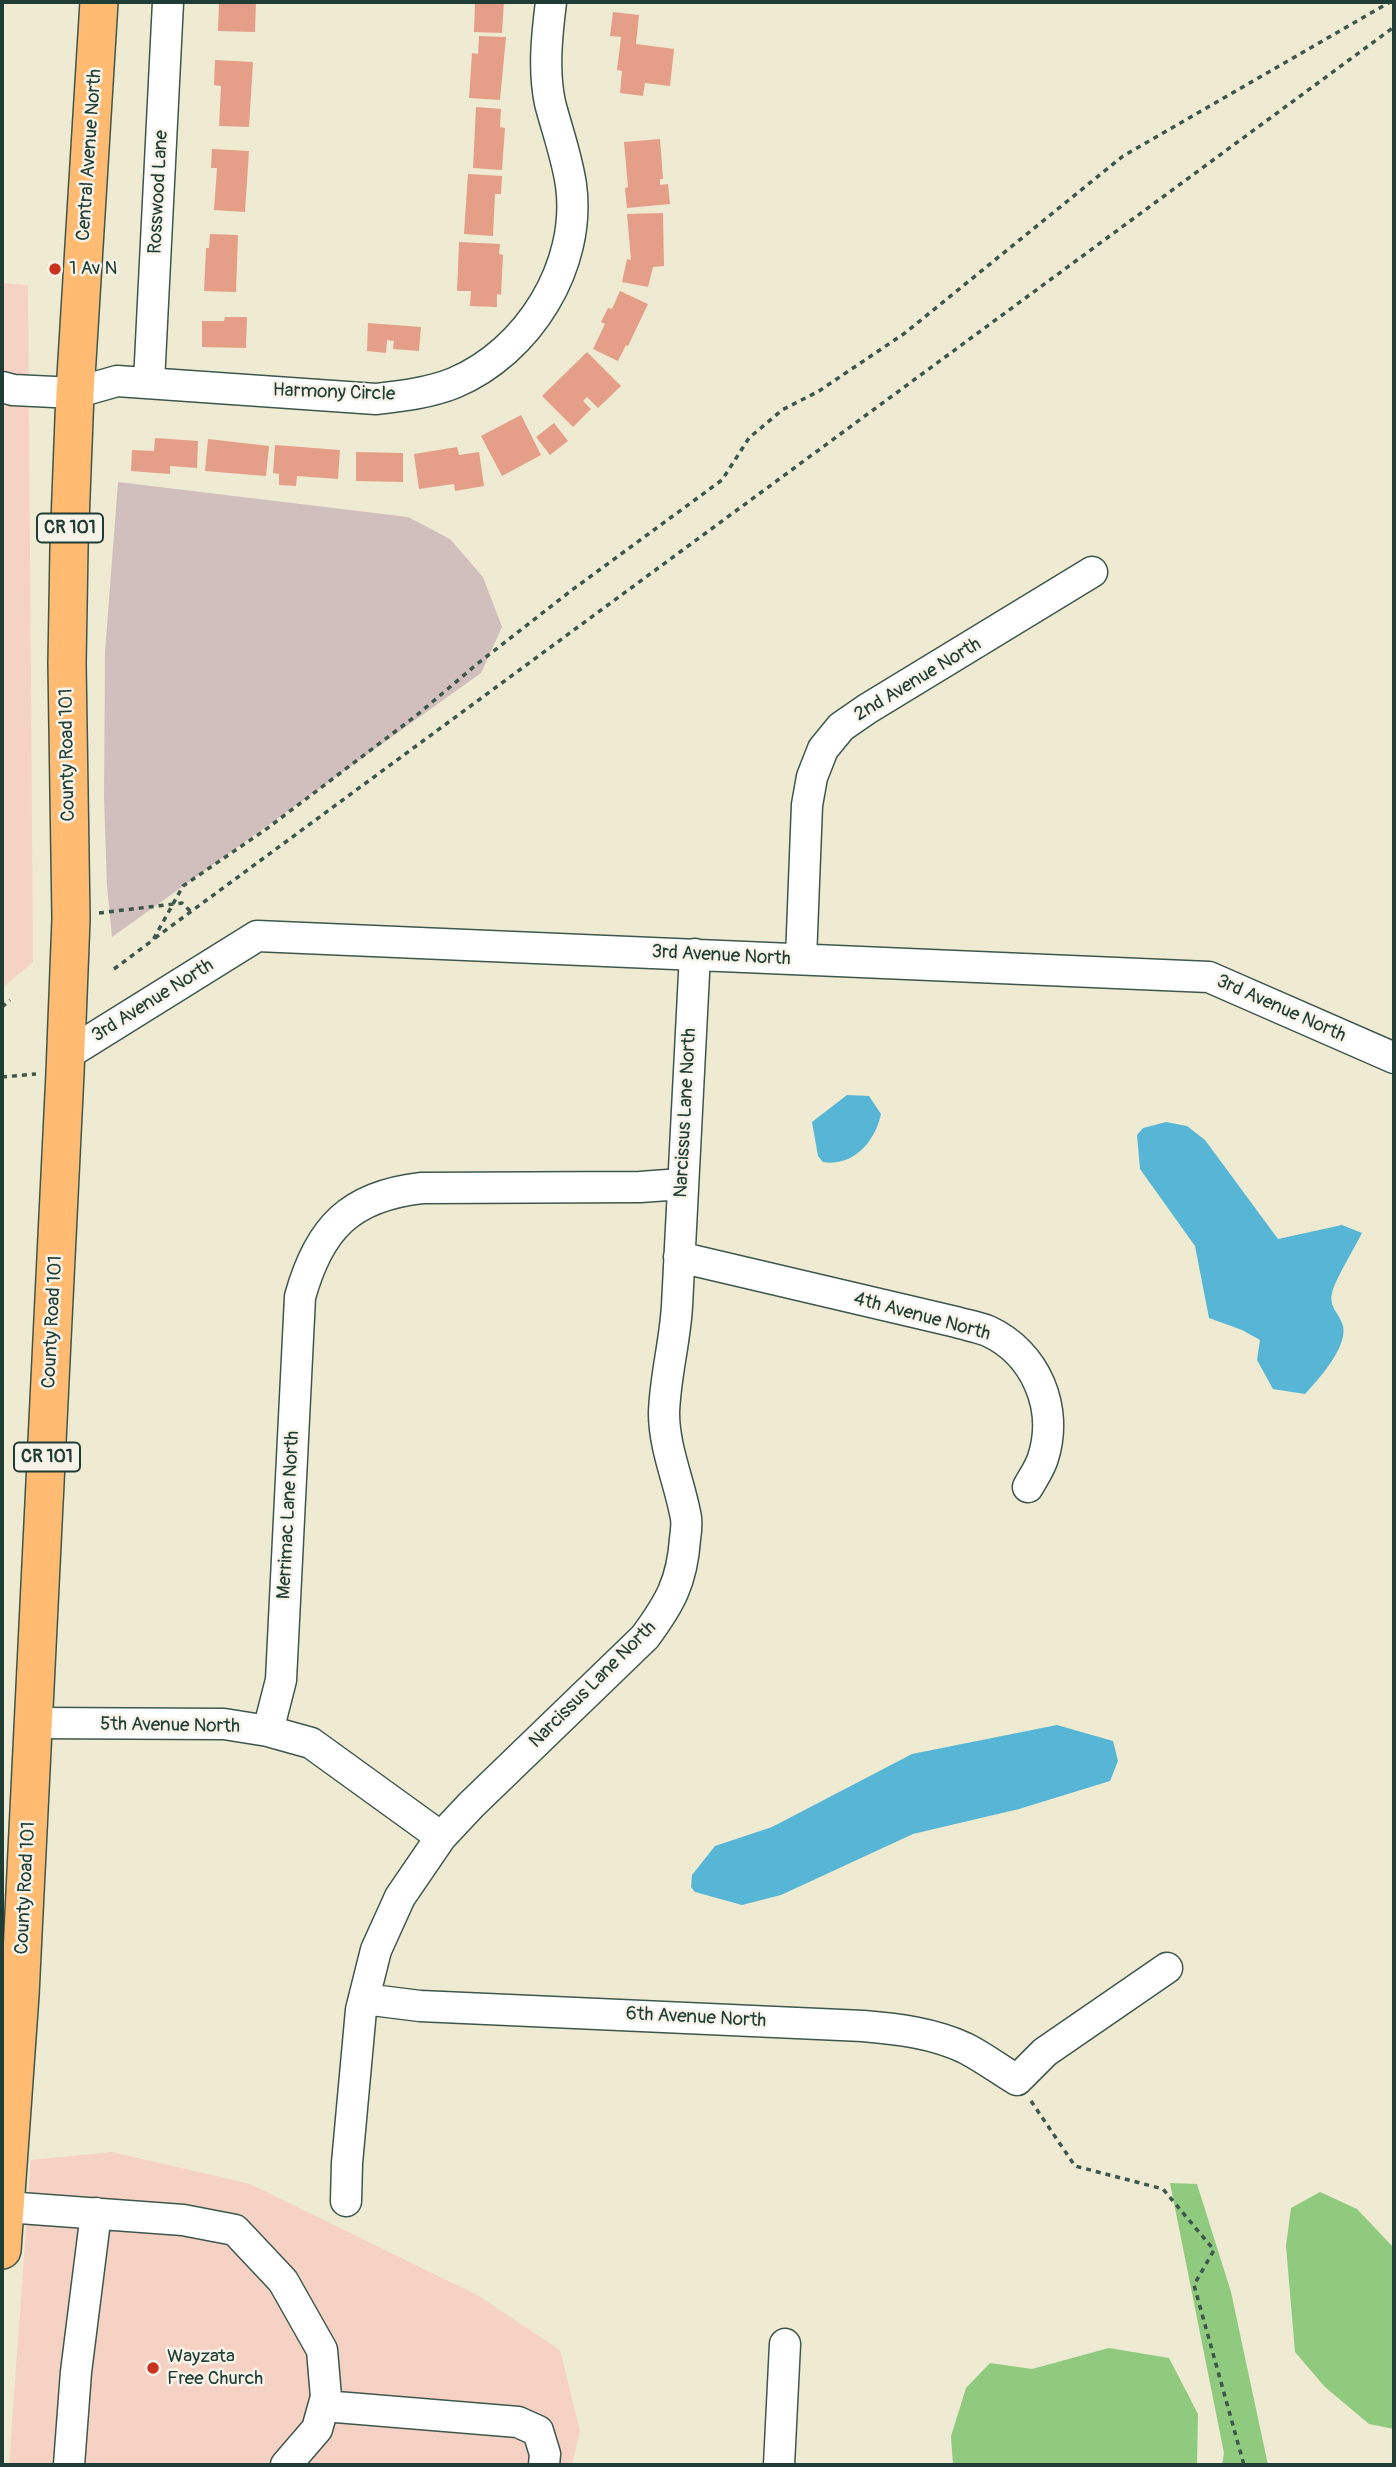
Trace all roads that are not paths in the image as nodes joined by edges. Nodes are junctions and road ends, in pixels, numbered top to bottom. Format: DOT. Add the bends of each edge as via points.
graph roads {
  1 [pos="99,2"];
  2 [pos="169,2"];
  3 [pos="551,2"];
  4 [pos="149,382"];
  5 [pos="2,387"];
  6 [pos="75,393"];
  7 [pos="1092,572"];
  8 [pos="695,954"];
  9 [pos="801,959"];
  10 [pos="1394,1058"];
  11 [pos="52,1064"];
  12 [pos="682,1184"];
  13 [pos="679,1257"];
  14 [pos="1028,1487"];
  15 [pos="34,1723"];
  16 [pos="268,1731"];
  17 [pos="441,1837"];
  18 [pos="1167,1968"];
  19 [pos="8,1994"];
  20 [pos="364,1999"];
  21 [pos="346,2201"];
  22 [pos="6,2207"];
  23 [pos="96,2213"];
  24 [pos="2,2250"];
  25 [pos="785,2344"];
  26 [pos="324,2406"];
  27 [pos="69,2465"];
  28 [pos="286,2465"];
  29 [pos="544,2465"];
  30 [pos="779,2465"];
  1 -- 6 [label="main road, Central Avenue North / CR 101"];
  2 -- 4 [label="street, Rosswood Lane"];
  3 -- 4 [label="street, Harmony Circle" via="546,52 550,100 571,188 570,228 562,267 545,304 520,337 489,364 454,383 415,395 376,399"];
  4 -- 6 [label="street, Harmony Circle" via="111,381"];
  5 -- 6 [label="street"];
  6 -- 11 [label="main road, County Road 101 / CR 101" via="67,663 71,919"];
  7 -- 9 [label="street, 2nd Avenue North" via="867,709 841,727 823,749 807,805"];
  8 -- 9 [label="street, 3rd Avenue North"];
  8 -- 11 [label="street, 3rd Avenue North" via="257,936"];
  8 -- 12 [label="street, Narcissus Lane North"];
  9 -- 10 [label="street, 3rd Avenue North" via="1209,977"];
  11 -- 15 [label="main road, County Road 101 / CR 101"];
  12 -- 13 [label="street, Narcissus Lane North"];
  12 -- 16 [label="street, Merrimac Lane North" via="393,1192 364,1203 341,1219 321,1243 300,1297 281,1680"];
  13 -- 14 [label="street, 4th Avenue North" via="956,1322 987,1331 1014,1347 1034,1370 1045,1398 1048,1428 1043,1459"];
  13 -- 17 [label="street, Narcissus Lane North" via="675,1339 664,1414 686,1521 678,1583 645,1637"];
  15 -- 16 [label="street, 5th Avenue North" via="224,1724"];
  15 -- 19 [label="main road, County Road 101 / CR 101"];
  16 -- 17 [label="street, 5th Avenue North" via="311,1743"];
  17 -- 20 [label="street, Narcissus Lane North" via="400,1897 376,1950"];
  18 -- 20 [label="street, 6th Avenue North" via="1045,2052 1017,2080 966,2049 898,2029 420,2006"];
  19 -- 22 [label="main road, County Road 101 / CR 101"];
  20 -- 21 [label="street, Narcissus Lane North"];
  22 -- 23 [label="street"];
  22 -- 24 [label="main road, County Road 101 / CR 101"];
  23 -- 26 [label="street" via="183,2220 234,2230 283,2281 322,2350"];
  23 -- 27 [label="street"];
  25 -- 30 [label="street"];
  26 -- 28 [label="street" via="317,2429"];
  26 -- 29 [label="street" via="518,2422 538,2431"];
}
